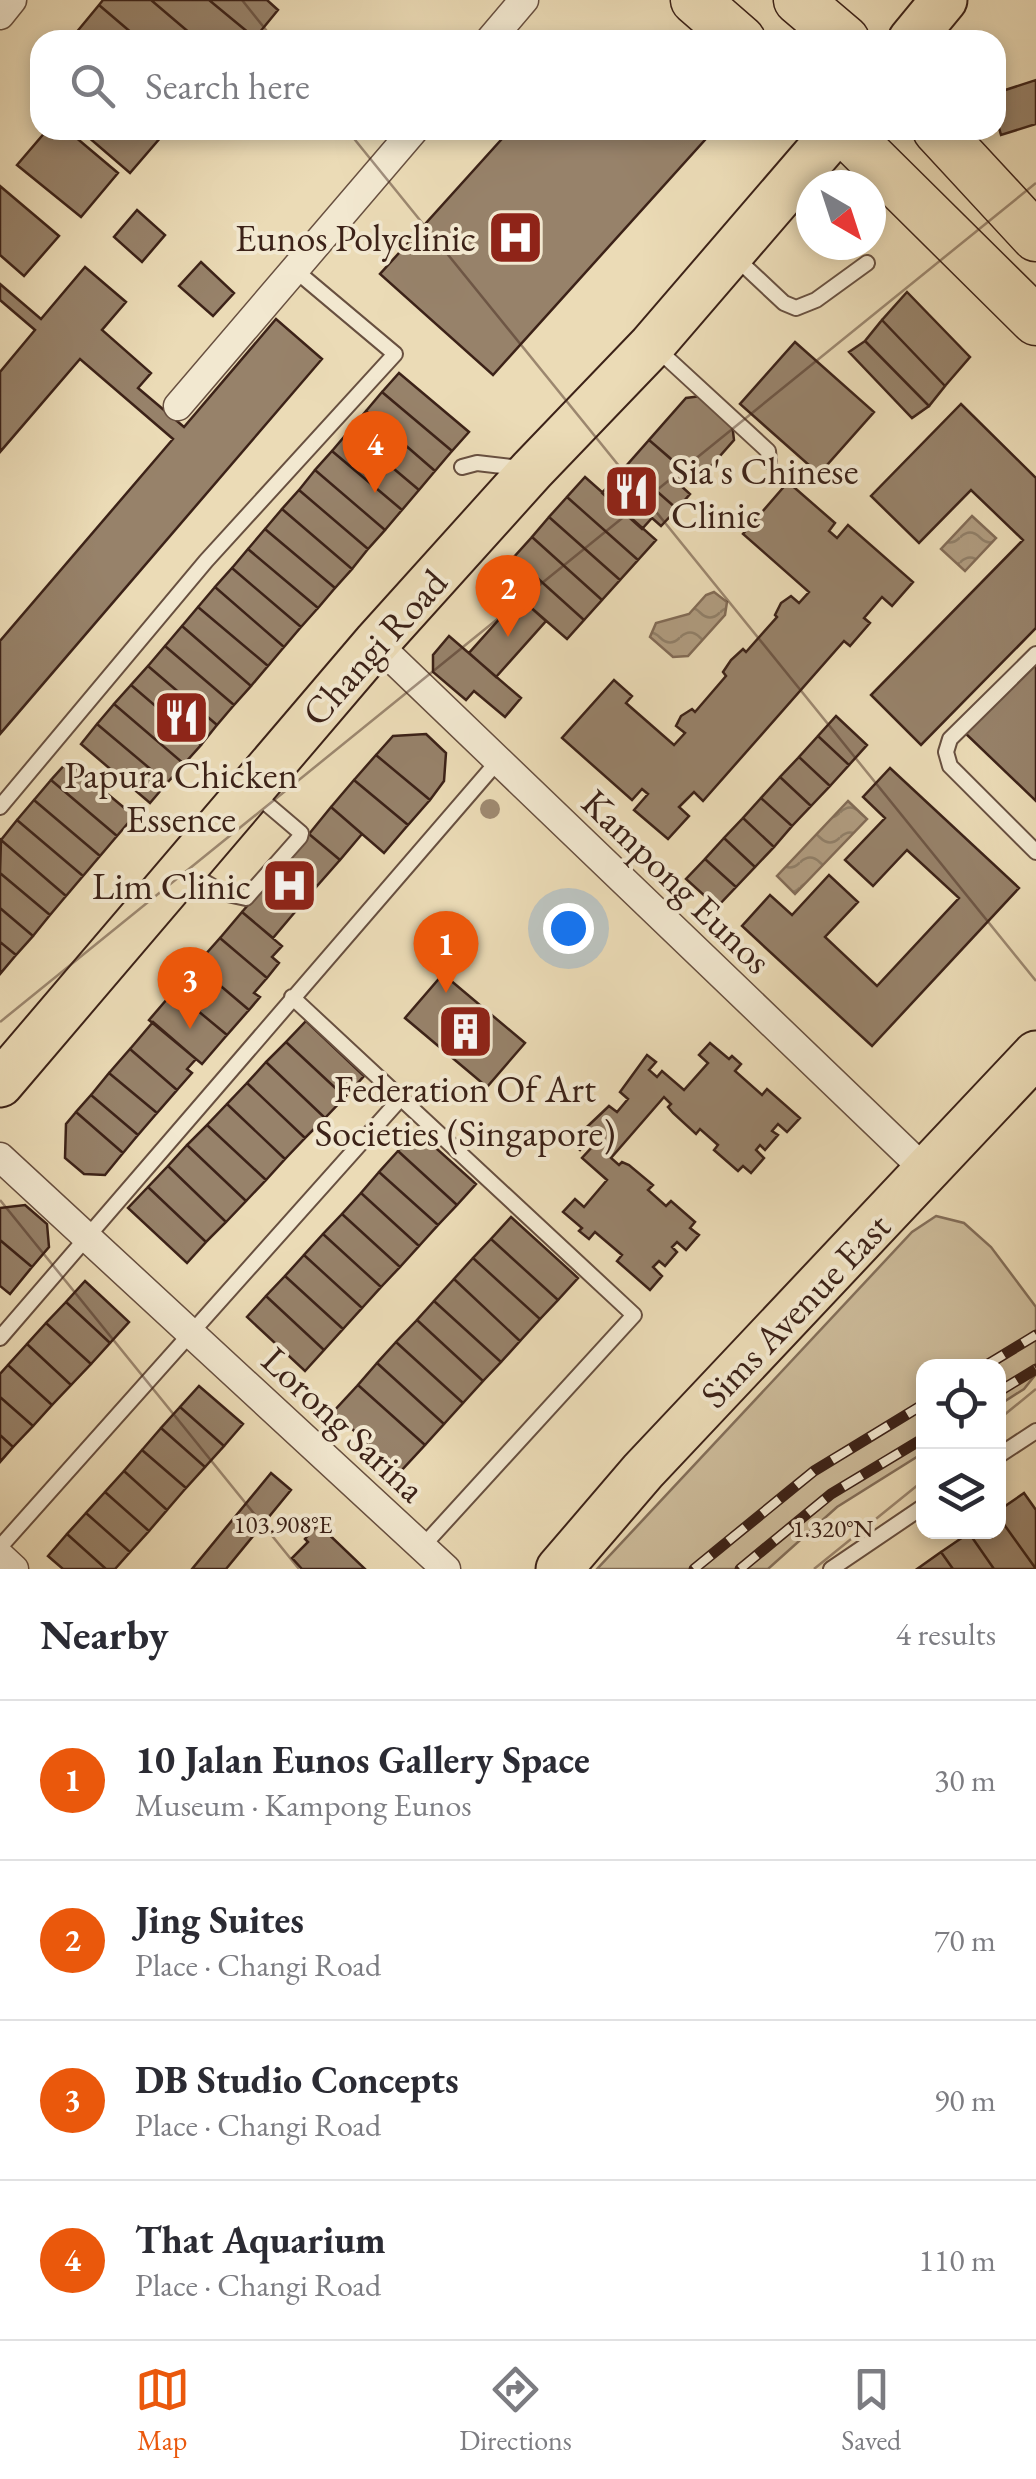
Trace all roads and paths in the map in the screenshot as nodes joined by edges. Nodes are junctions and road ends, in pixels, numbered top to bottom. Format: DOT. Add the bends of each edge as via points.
graph roads {
  1 [pos="12,0"];
  2 [pos="524,0"];
  3 [pos="695,0"];
  4 [pos="798,0"];
  5 [pos="944,0"];
  6 [pos="0,15"];
  7 [pos="498,30"];
  8 [pos="730,30"];
  9 [pos="833,30"];
  10 [pos="918,30"];
  11 [pos="406,140"];
  12 [pos="831,140"];
  13 [pos="850,140"];
  14 [pos="945,140"];
  15 [pos="1036,236"];
  16 [pos="732,254"];
  17 [pos="866,263"];
  18 [pos="295,270"];
  19 [pos="1036,321"];
  20 [pos="652,345"];
  21 [pos="178,406"];
  22 [pos="769,461"];
  23 [pos="462,468"];
  24 [pos="532,470"];
  25 [pos="376,643"];
  26 [pos="1036,654"];
  27 [pos="498,762"];
  28 [pos="250,789"];
  29 [pos="0,807"];
  30 [pos="1036,852"];
  31 [pos="183,869"];
  32 [pos="292,998"];
  33 [pos="1036,1054"];
  34 [pos="0,1084"];
  35 [pos="401,1098"];
  36 [pos="0,1157"];
  37 [pos="927,1172"];
  38 [pos="86,1237"];
  39 [pos="192,1334"];
  40 [pos="0,1338"];
  41 [pos="1036,1431"];
  42 [pos="1006,1451"];
  43 [pos="916,1511"];
  44 [pos="422,1546"];
  45 [pos="0,1547"];
  46 [pos="0,1556"];
  47 [pos="14,1569"];
  48 [pos="446,1569"];
  49 [pos="559,1569"];
  50 [pos="831,1569"];
  1 -- 6 [label="street"];
  2 -- 7 [label="street"];
  3 -- 8 [label="highway"];
  4 -- 9 [label="highway"];
  5 -- 10 [label="main road"];
  11 -- 18 [label="street"];
  12 -- 16 [label="main road, Changi Road"];
  13 -- 19 [label="highway"];
  14 -- 15 [label="highway"];
  16 -- 17 [label="lane" via="796,308"];
  16 -- 20 [label="main road, Changi Road"];
  18 -- 21 [label="street"];
  18 -- 29 [label="lane" via="394,354 206,561"];
  20 -- 22 [label="lane" via="768,452"];
  20 -- 24 [label="main road, Changi Road"];
  23 -- 24 [label="lane" via="477,463"];
  24 -- 25 [label="main road, Changi Road"];
  25 -- 27 [label="street, Kampong Eunos"];
  25 -- 28 [label="main road, Changi Road"];
  26 -- 30 [label="lane" via="950,739 946,752 950,766"];
  27 -- 32 [label="lane"];
  27 -- 37 [label="street, Kampong Eunos"];
  28 -- 31 [label="main road, Changi Road"];
  28 -- 31 [label="lane" via="300,837 246,898 223,894"];
  31 -- 34 [label="main road, Changi Road"];
  32 -- 35 [label="lane"];
  32 -- 38 [label="lane"];
  33 -- 37 [label="main road, Sims Avenue East"];
  35 -- 39 [label="lane"];
  35 -- 44 [label="lane" via="634,1315"];
  36 -- 38 [label="street, Lorong Sarina"];
  37 -- 49 [label="main road, Sims Avenue East" via="643,1471"];
  38 -- 39 [label="street, Lorong Sarina"];
  38 -- 40 [label="lane"];
  39 -- 44 [label="street, Lorong Sarina"];
  39 -- 45 [label="lane"];
  41 -- 42 [label="lane"];
  43 -- 50 [label="lane"];
  44 -- 48 [label="street, Lorong Sarina"];
  46 -- 47 [label="street"];
}
